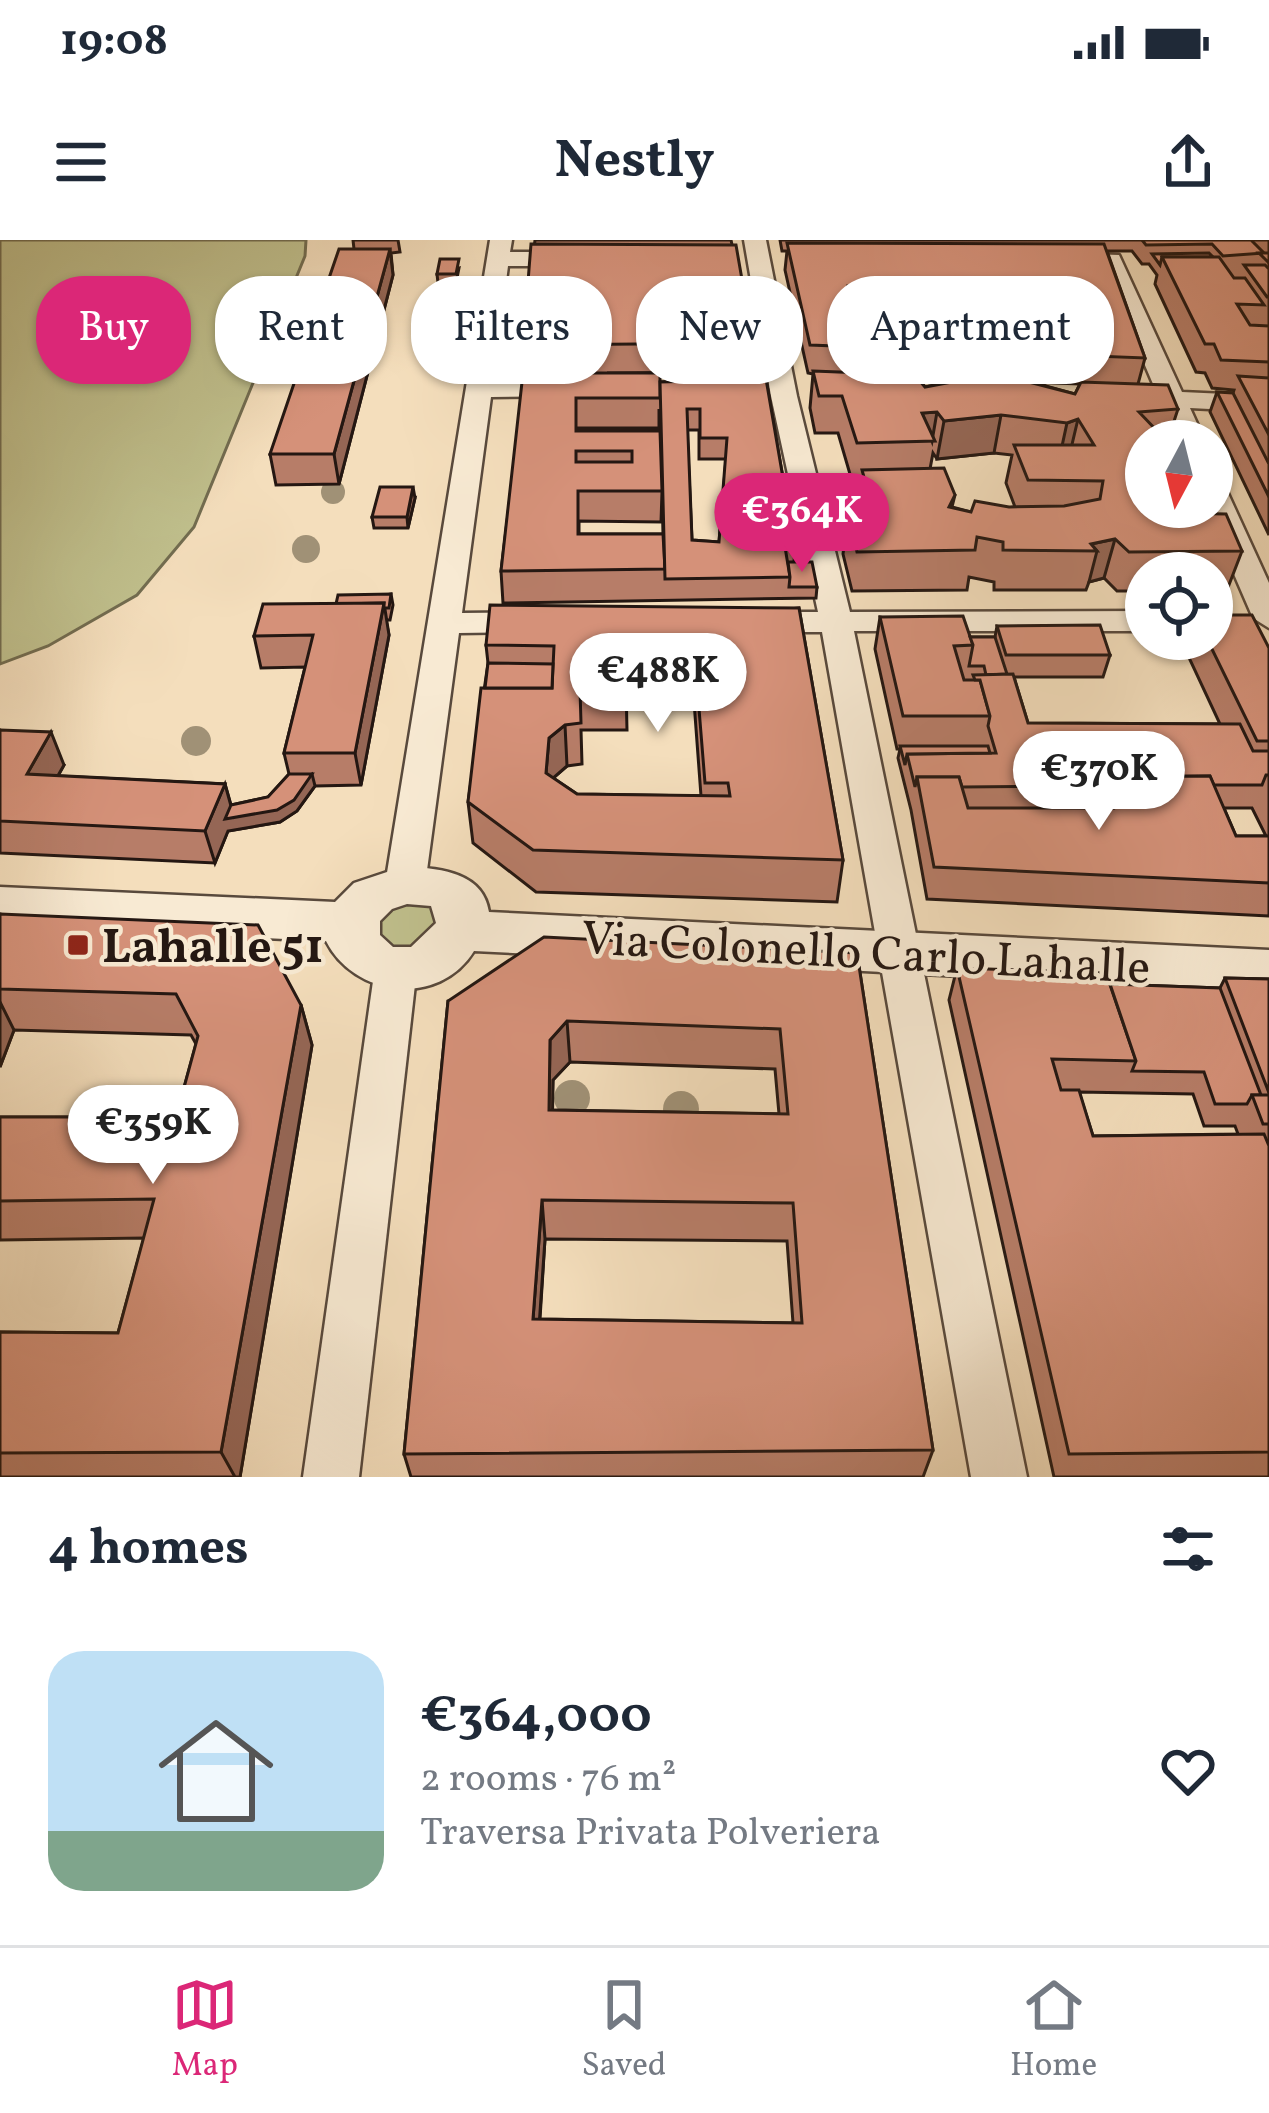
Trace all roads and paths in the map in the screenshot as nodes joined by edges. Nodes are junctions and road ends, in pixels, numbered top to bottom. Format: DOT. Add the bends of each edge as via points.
graph roads {
  1 [pos="499,250"];
  2 [pos="758,255"];
  3 [pos="597,260"];
  4 [pos="1041,260"];
  5 [pos="745,386"];
  6 [pos="795,386"];
  7 [pos="606,388"];
  8 [pos="478,389"];
  9 [pos="1127,397"];
  10 [pos="1172,399"];
  11 [pos="1269,404"];
  12 [pos="1182,420"];
  13 [pos="1226,528"];
  14 [pos="1259,620"];
  15 [pos="1125,621"];
  16 [pos="443,622"];
  17 [pos="581,622"];
  18 [pos="720,622"];
  19 [pos="836,622"];
  20 [pos="405,885"];
  21 [pos="0,906"];
  22 [pos="352,923"];
  23 [pos="464,931"];
  24 [pos="898,952"];
  25 [pos="396,967"];
  26 [pos="1269,971"];
  27 [pos="331,1477"];
  28 [pos="999,1477"];
  1 -- 3 [label="street"];
  1 -- 8 [label="street"];
  2 -- 6 [label="street"];
  4 -- 10 [label="street" via="1111,260"];
  5 -- 6 [label="street"];
  6 -- 19 [label="street"];
  7 -- 8 [label="street"];
  8 -- 16 [label="street"];
  9 -- 10 [label="street"];
  10 -- 11 [label="street"];
  10 -- 12 [label="street"];
  13 -- 14 [label="street"];
  15 -- 19 [label="street"];
  16 -- 17 [label="street"];
  16 -- 20 [label="street"];
  18 -- 19 [label="street"];
  19 -- 24 [label="street"];
  20 -- 22 [label="street" via="373,896"];
  20 -- 23 [label="street" via="456,899"];
  21 -- 22 [label="street"];
  22 -- 25 [label="street" via="365,957"];
  23 -- 24 [label="street, Via Colonello Carlo Lahalle"];
  23 -- 25 [label="street" via="433,961"];
  24 -- 26 [label="street, Via Colonello Carlo Lahalle"];
  24 -- 28 [label="street"];
  25 -- 27 [label="street"];
}
